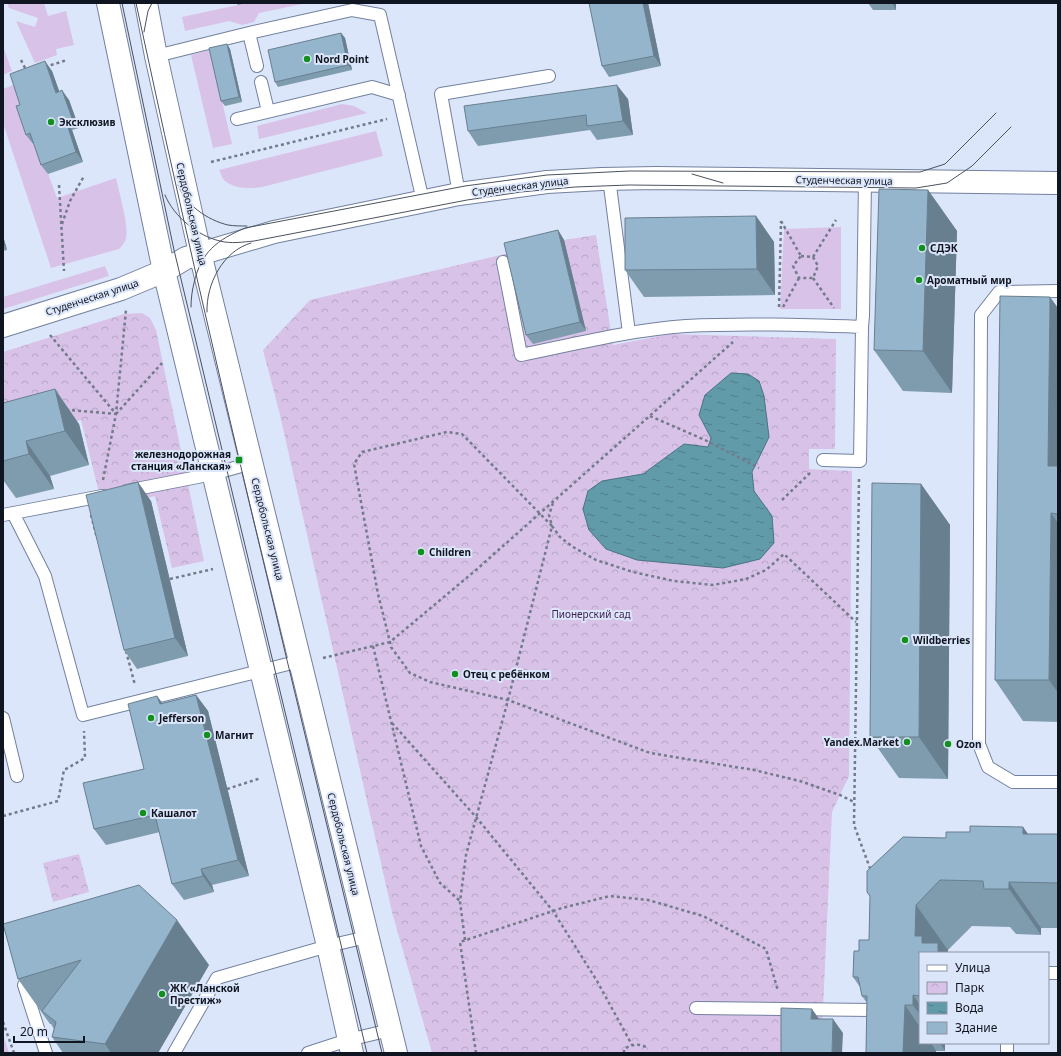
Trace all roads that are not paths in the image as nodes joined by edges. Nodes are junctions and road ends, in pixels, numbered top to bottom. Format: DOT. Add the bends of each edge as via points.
graph roads {
  1 [pos="108,3"];
  2 [pos="146,3"];
  3 [pos="249,32"];
  4 [pos="156,56"];
  5 [pos="258,66"];
  6 [pos="549,76"];
  7 [pos="261,82"];
  8 [pos="399,95"];
  9 [pos="268,111"];
  10 [pos="237,119"];
  11 [pos="609,178"];
  12 [pos="865,181"];
  13 [pos="1058,183"];
  14 [pos="459,194"];
  15 [pos="423,201"];
  16 [pos="200,253"];
  17 [pos="503,262"];
  18 [pos="164,271"];
  19 [pos="1058,291"];
  20 [pos="863,322"];
  21 [pos="3,326"];
  22 [pos="629,333"];
  23 [pos="823,460"];
  24 [pos="252,463"];
  25 [pos="213,474"];
  26 [pos="8,514"];
  27 [pos="300,661"];
  28 [pos="261,671"];
  29 [pos="3,718"];
  30 [pos="17,776"];
  31 [pos="1058,782"];
  32 [pos="367,937"];
  33 [pos="328,946"];
  34 [pos="24,985"];
  35 [pos="696,1008"];
  36 [pos="782,1008"];
  37 [pos="782,1023"];
  38 [pos="872,1024"];
  39 [pos="390,1030"];
  40 [pos="350,1046"];
  41 [pos="46,1053"];
  42 [pos="174,1053"];
  43 [pos="308,1053"];
  44 [pos="396,1053"];
  1 -- 18 [label="main road"];
  2 -- 4 [label="main road, Сердобольская улица"];
  3 -- 4 [label="lane"];
  3 -- 5 [label="lane"];
  3 -- 8 [label="lane" via="352,10 380,16"];
  4 -- 16 [label="main road, Сердобольская улица"];
  6 -- 14 [label="lane" via="441,94"];
  7 -- 9 [label="lane"];
  8 -- 9 [label="lane" via="372,87"];
  8 -- 15 [label="lane"];
  9 -- 10 [label="lane"];
  11 -- 12 [label="main road, Студенческая улица"];
  11 -- 14 [label="main road, Студенческая улица" via="520,185"];
  11 -- 22 [label="lane"];
  12 -- 13 [label="main road, Студенческая улица"];
  12 -- 20 [label="lane"];
  14 -- 15 [label="main road, Студенческая улица"];
  15 -- 16 [label="main road, Студенческая улица" via="274,232"];
  16 -- 18 [label="main road, Студенческая улица"];
  16 -- 24 [label="main road, Сердобольская улица"];
  17 -- 22 [label="lane" via="521,355"];
  18 -- 21 [label="main road, Студенческая улица" via="121,289"];
  18 -- 25 [label="main road"];
  19 -- 31 [label="lane" via="999,292 981,315 979,744 988,767 1013,782"];
  20 -- 22 [label="lane" via="778,319 753,325 685,326"];
  20 -- 23 [label="lane" via="860,461"];
  24 -- 25 [label="lane"];
  24 -- 27 [label="main road, Сердобольская улица"];
  25 -- 26 [label="lane"];
  25 -- 28 [label="main road"];
  26 -- 28 [label="lane" via="45,576 83,715"];
  27 -- 28 [label="lane"];
  27 -- 32 [label="main road, Сердобольская улица"];
  28 -- 33 [label="main road"];
  29 -- 30 [label="lane"];
  32 -- 33 [label="lane"];
  32 -- 39 [label="main road, Сердобольская улица"];
  33 -- 40 [label="main road"];
  33 -- 42 [label="lane" via="217,978"];
  34 -- 41 [label="lane"];
  35 -- 36 [label="lane"];
  36 -- 37 [label="lane"];
  36 -- 38 [label="lane" via="873,1006"];
  39 -- 40 [label="lane"];
  39 -- 44 [label="main road, Сердобольская улица"];
  40 -- 43 [label="lane"];
}
